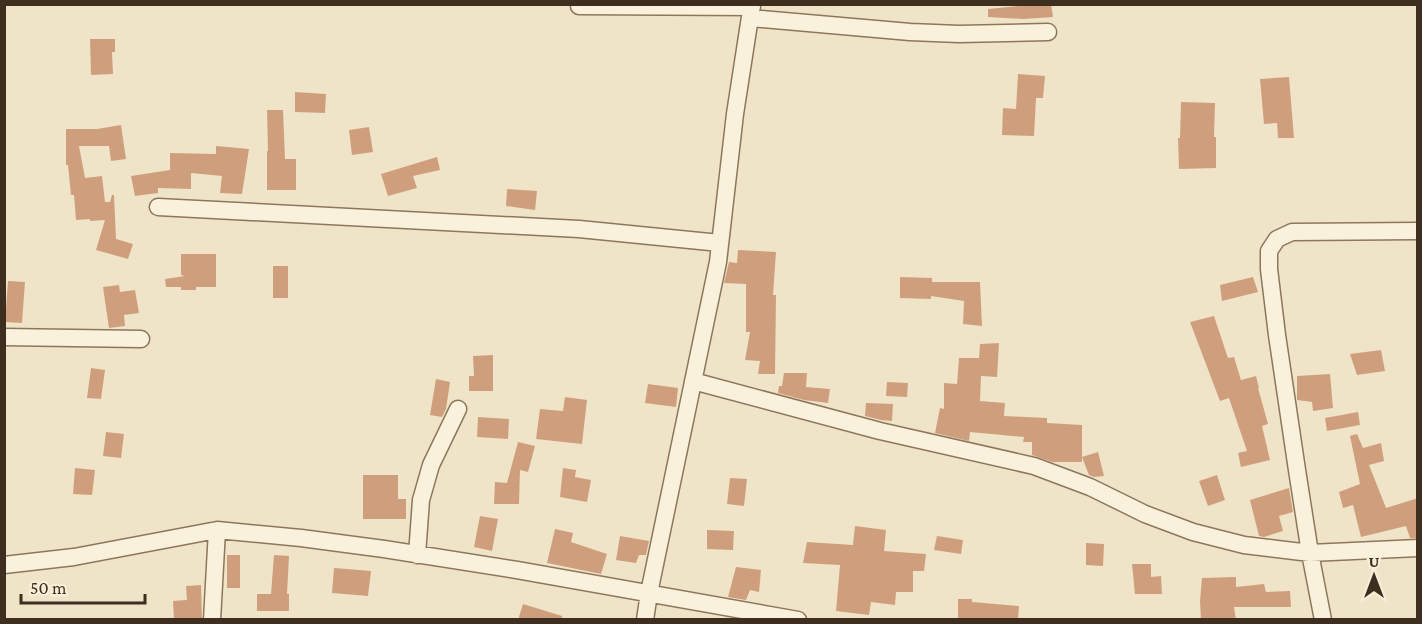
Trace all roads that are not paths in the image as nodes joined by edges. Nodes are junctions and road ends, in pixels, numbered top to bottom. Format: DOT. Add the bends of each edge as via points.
graph roads {
  1 [pos="579,6"];
  2 [pos="752,10"];
  3 [pos="1048,32"];
  4 [pos="158,207"];
  5 [pos="1418,231"];
  6 [pos="720,243"];
  7 [pos="4,338"];
  8 [pos="141,339"];
  9 [pos="693,381"];
  10 [pos="458,409"];
  11 [pos="217,530"];
  12 [pos="1418,548"];
  13 [pos="1310,553"];
  14 [pos="417,555"];
  15 [pos="4,565"];
  16 [pos="648,593"];
  17 [pos="212,620"];
  18 [pos="645,620"];
  19 [pos="798,620"];
  20 [pos="1323,620"];
  1 -- 2 [label="street"];
  2 -- 3 [label="street" via="910,32"];
  2 -- 6 [label="street"];
  4 -- 6 [label="street" via="579,229"];
  5 -- 13 [label="street" via="1292,232 1276,239 1269,251 1277,335"];
  6 -- 9 [label="street"];
  7 -- 8 [label="street"];
  9 -- 13 [label="street" via="880,431 1034,466 1193,532 1244,545"];
  9 -- 16 [label="street"];
  10 -- 14 [label="street" via="431,465 421,500"];
  11 -- 14 [label="street"];
  11 -- 15 [label="street" via="74,557"];
  11 -- 17 [label="street"];
  12 -- 13 [label="street"];
  13 -- 20 [label="street"];
  14 -- 16 [label="street"];
  16 -- 18 [label="street"];
  16 -- 19 [label="street"];
}
